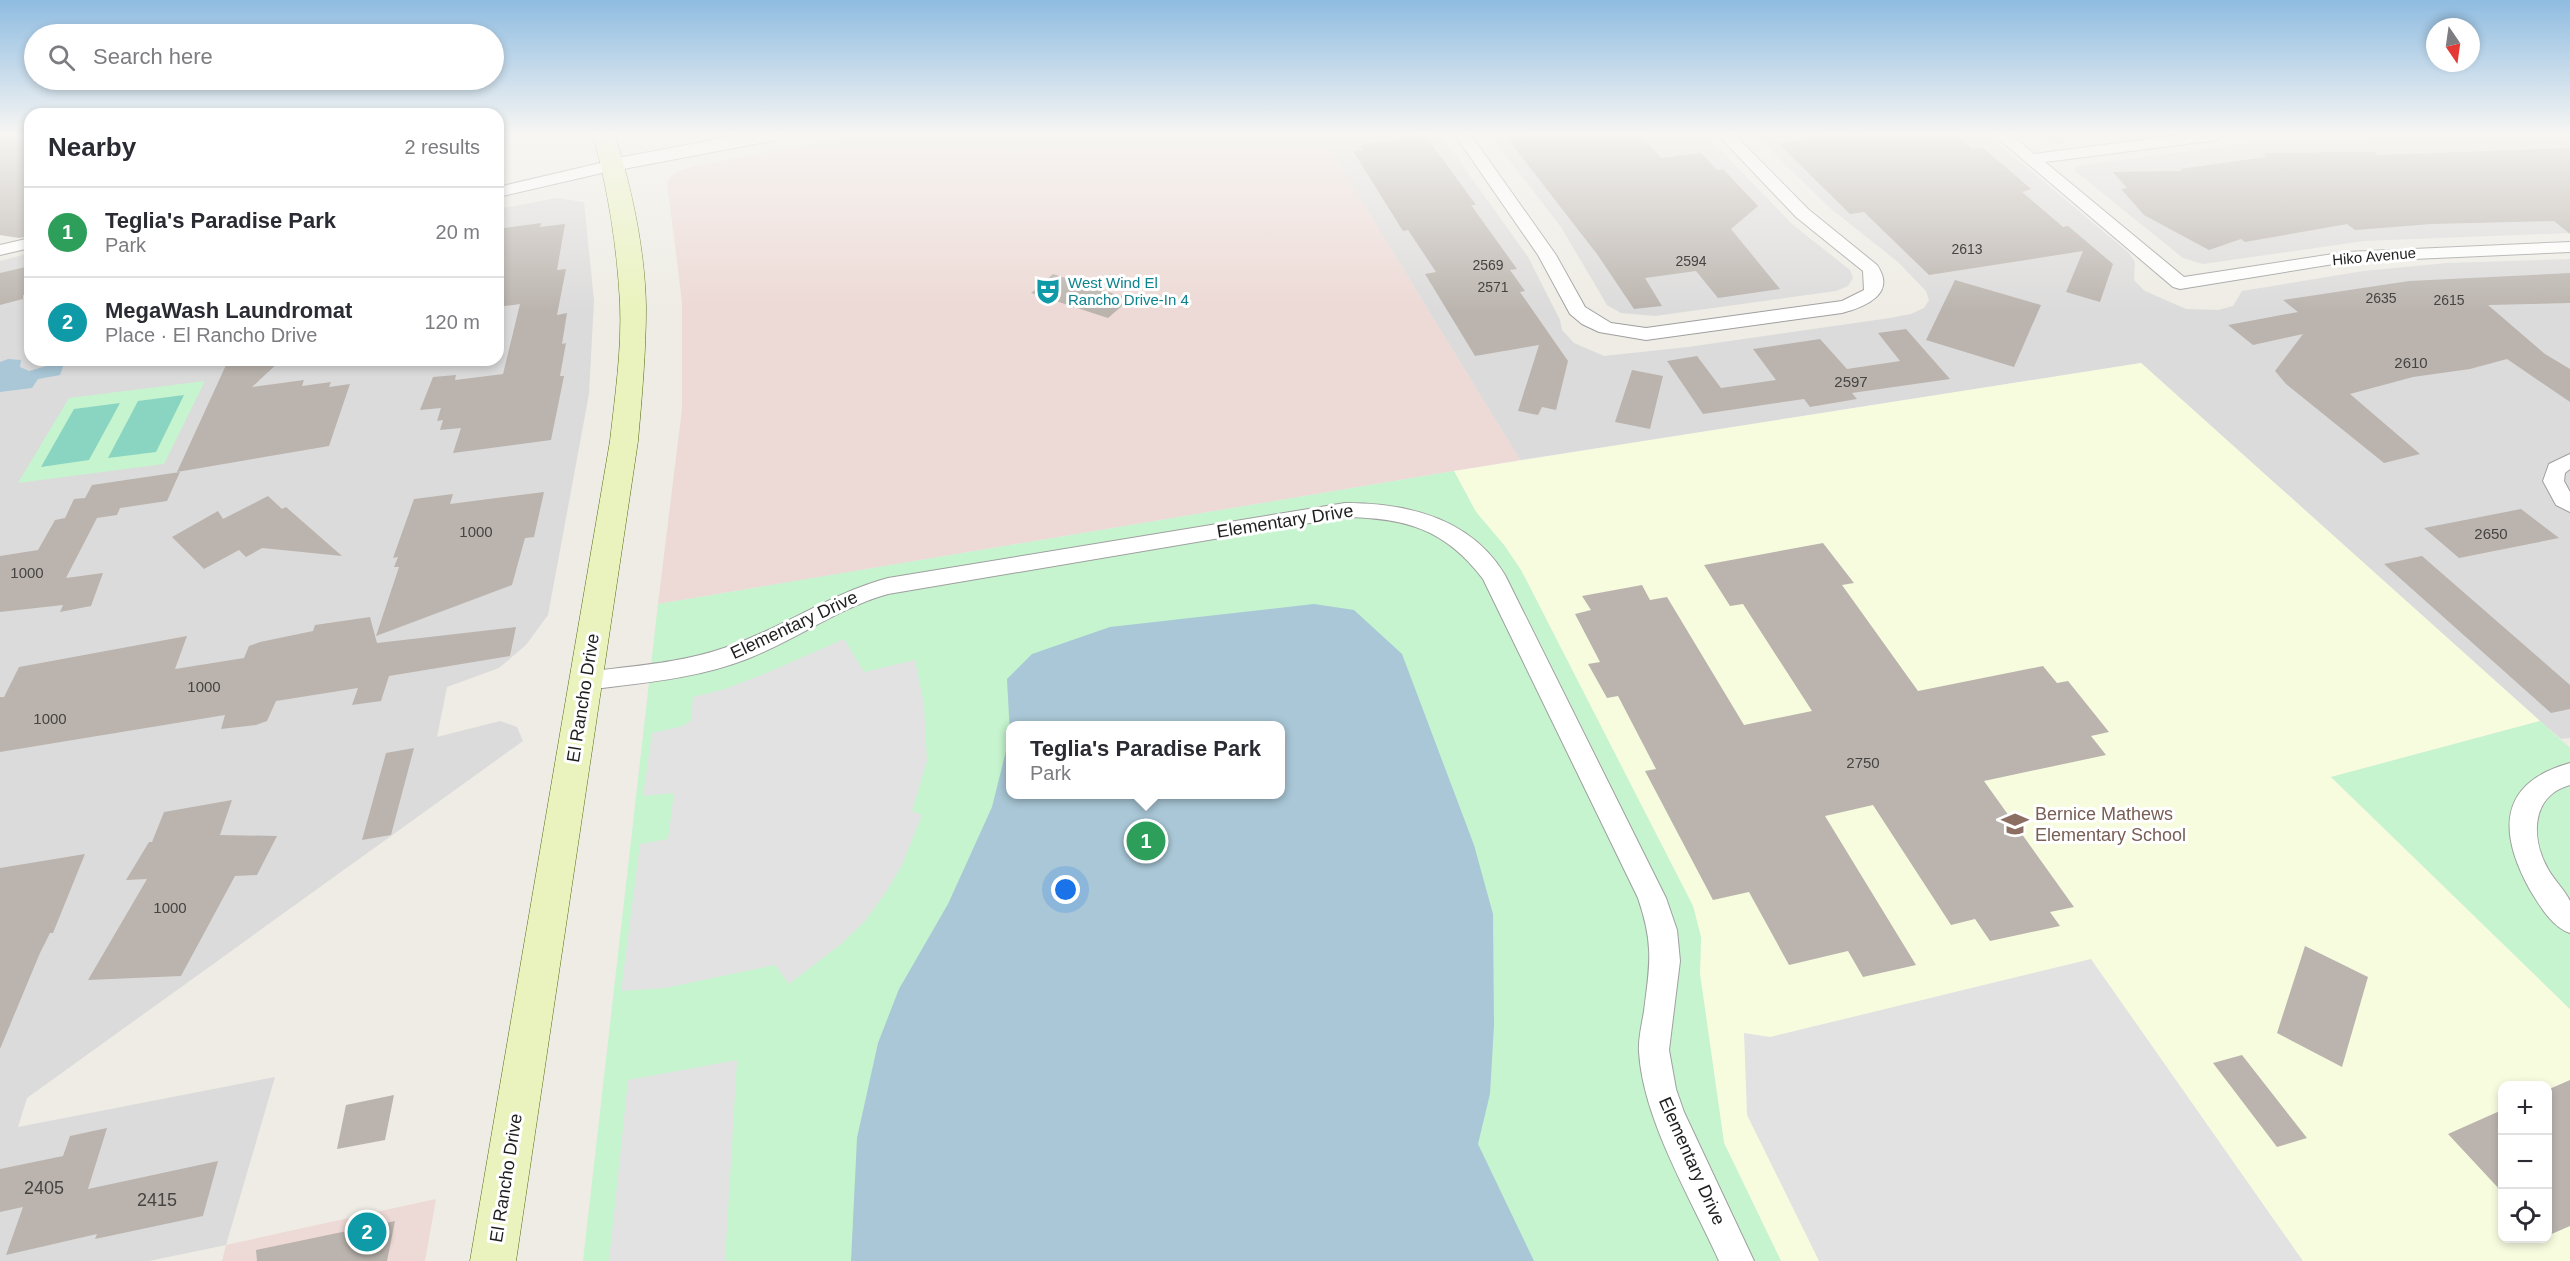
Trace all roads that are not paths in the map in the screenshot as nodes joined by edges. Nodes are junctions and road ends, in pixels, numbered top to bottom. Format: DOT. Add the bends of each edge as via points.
graph roads {
  1 [pos="617,194"];
  2 [pos="1504,194"];
  3 [pos="1783,194"];
  4 [pos="2073,194"];
  5 [pos="24,244"];
  6 [pos="2570,247"];
  7 [pos="0,250"];
  8 [pos="2570,461"];
  9 [pos="2570,505"];
  10 [pos="586,681"];
  11 [pos="2570,774"];
  12 [pos="2570,921"];
  13 [pos="493,1261"];
  14 [pos="1737,1261"];
  1 -- 10 [label="main road, El Rancho Drive" via="633,304 632,371"];
  2 -- 3 [label="street" via="1547,255 1577,310 1589,320 1616,331 1646,334 1854,304 1867,297 1874,289 1871,269"];
  4 -- 6 [label="street, Hiko Avenue" via="2180,283 2369,255"];
  5 -- 7 [label="street"];
  8 -- 9 [label="street" via="2556,467 2552,475 2553,486"];
  10 -- 13 [label="main road, El Rancho Drive"];
  10 -- 14 [label="street, Elementary Drive" via="701,664 738,653 855,595 888,586 1345,510 1375,510 1431,523 1459,537 1493,575 1653,898 1663,930 1665,961 1654,1050 1660,1089"];
  11 -- 12 [label="street" via="2548,781 2532,796 2521,827 2526,855 2542,886"];
}
